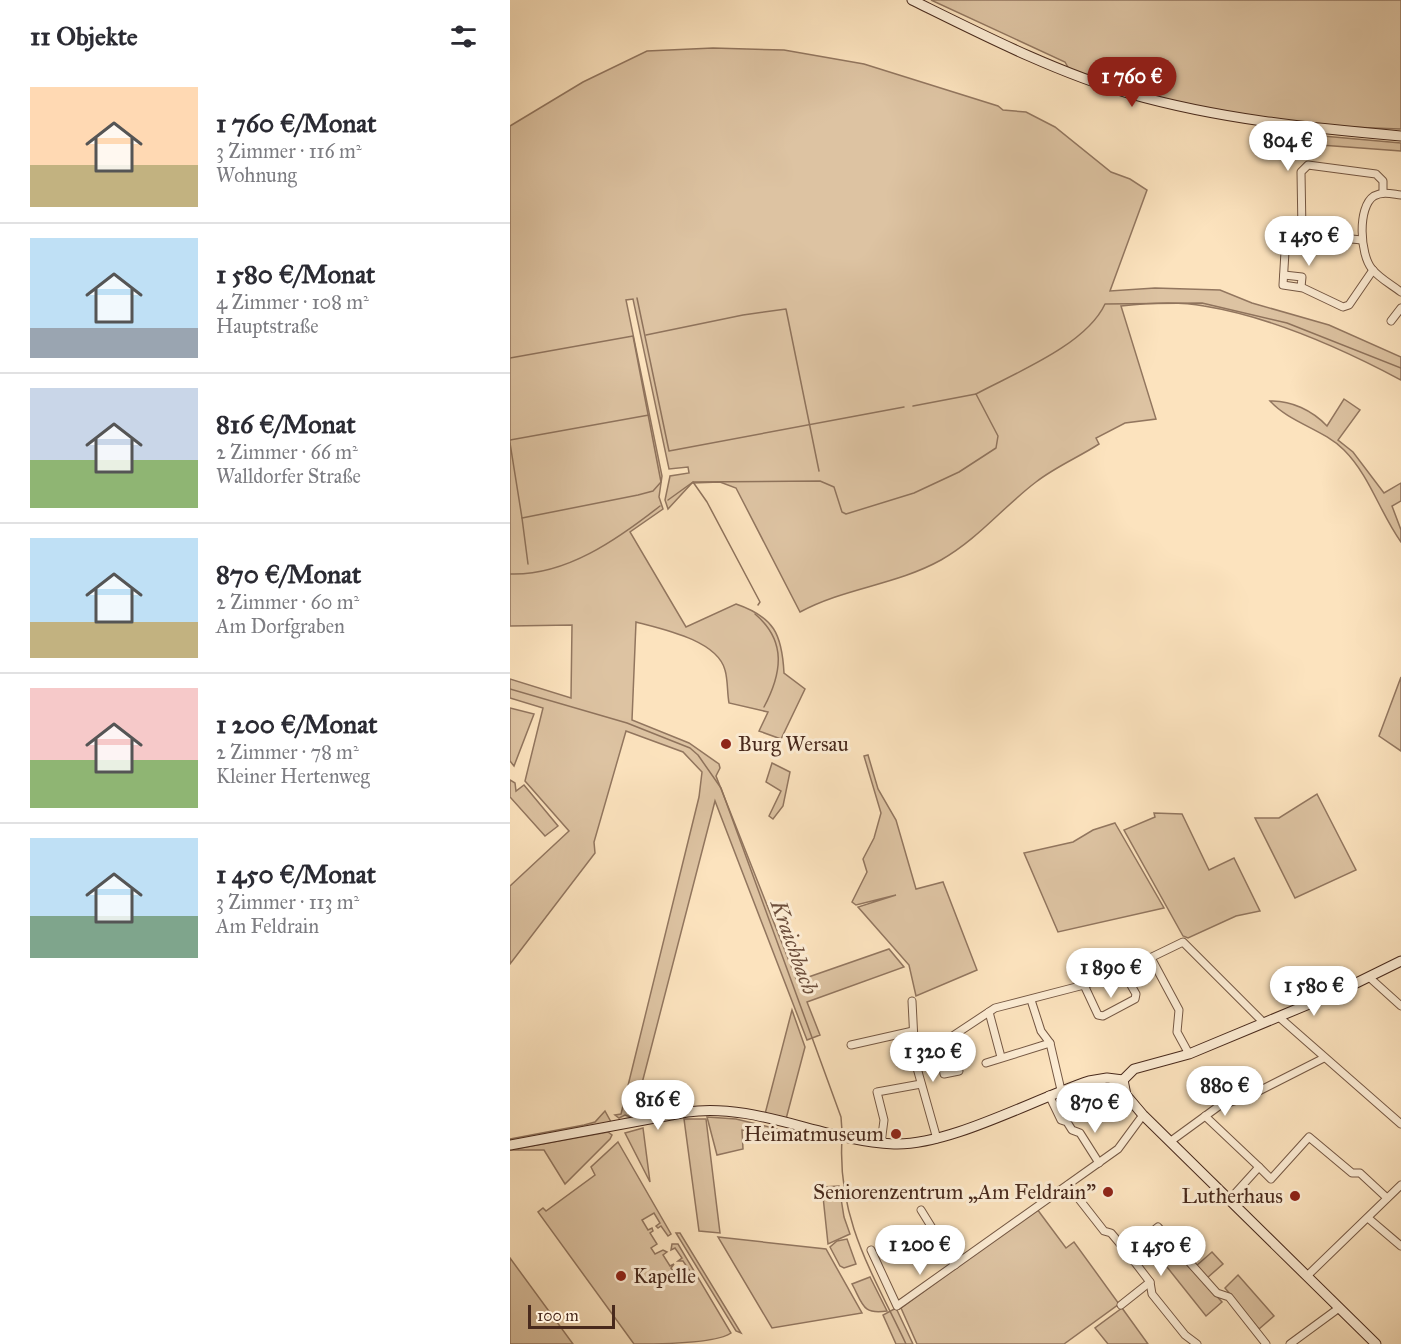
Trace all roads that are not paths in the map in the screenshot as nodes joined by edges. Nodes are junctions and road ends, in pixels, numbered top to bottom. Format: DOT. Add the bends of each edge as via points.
graph roads {
  1 [pos="912,0"];
  2 [pos="1401,136"];
  3 [pos="1383,193"];
  4 [pos="1401,195"];
  5 [pos="1300,229"];
  6 [pos="1362,240"];
  7 [pos="1372,270"];
  8 [pos="1401,292"];
  9 [pos="1401,308"];
  10 [pos="1391,321"];
  11 [pos="1151,958"];
  12 [pos="1401,961"];
  13 [pos="1124,971"];
  14 [pos="1370,978"];
  15 [pos="1084,985"];
  16 [pos="1031,1000"];
  17 [pos="912,1001"];
  18 [pos="1401,1006"];
  19 [pos="989,1012"];
  20 [pos="1279,1017"];
  21 [pos="1264,1023"];
  22 [pos="913,1031"];
  23 [pos="1050,1043"];
  24 [pos="851,1045"];
  25 [pos="939,1046"];
  26 [pos="1189,1054"];
  27 [pos="1001,1057"];
  28 [pos="1324,1058"];
  29 [pos="915,1061"];
  30 [pos="986,1063"];
  31 [pos="959,1071"];
  32 [pos="1123,1080"];
  33 [pos="921,1084"];
  34 [pos="1062,1090"];
  35 [pos="1050,1095"];
  36 [pos="1143,1114"];
  37 [pos="1205,1116"];
  38 [pos="1401,1124"];
  39 [pos="937,1139"];
  40 [pos="1171,1141"];
  41 [pos="882,1143"];
  42 [pos="510,1145"];
  43 [pos="1099,1163"];
  44 [pos="1259,1167"];
  45 [pos="1068,1185"];
  46 [pos="1401,1185"];
  47 [pos="1388,1198"];
  48 [pos="1230,1199"];
  49 [pos="921,1210"];
  50 [pos="1368,1218"];
  51 [pos="1401,1246"];
  52 [pos="871,1250"];
  53 [pos="1127,1252"];
  54 [pos="955,1265"];
  55 [pos="1307,1276"];
  56 [pos="1150,1282"];
  57 [pos="1121,1305"];
  58 [pos="1339,1308"];
  59 [pos="1197,1344"];
  60 [pos="1266,1344"];
  61 [pos="1290,1344"];
  62 [pos="1376,1344"];
  1 -- 2 [label="street" via="1017,50 1129,94 1230,117"];
  3 -- 4 [label="street"];
  3 -- 5 [label="street" via="1383,180 1376,174 1308,165 1299,178"];
  3 -- 6 [label="street" via="1366,204"];
  5 -- 6 [label="street" via="1310,235"];
  5 -- 7 [label="street" via="1286,235 1284,285 1301,287 1343,307"];
  6 -- 7 [label="street"];
  7 -- 8 [label="street"];
  9 -- 10 [label="street"];
  11 -- 13 [label="street"];
  11 -- 21 [label="street" via="1183,942"];
  11 -- 26 [label="street" via="1179,1010 1177,1032"];
  12 -- 14 [label="street"];
  13 -- 15 [label="street"];
  13 -- 15 [label="street" via="1136,999 1103,1016 1098,1015"];
  14 -- 18 [label="street"];
  14 -- 20 [label="street"];
  15 -- 16 [label="street"];
  16 -- 19 [label="street"];
  16 -- 23 [label="street" via="1041,1032"];
  17 -- 22 [label="street"];
  19 -- 25 [label="street"];
  19 -- 27 [label="street"];
  20 -- 21 [label="street"];
  20 -- 28 [label="street"];
  21 -- 26 [label="street"];
  22 -- 24 [label="street"];
  22 -- 29 [label="street"];
  23 -- 27 [label="street"];
  23 -- 34 [label="street"];
  25 -- 29 [label="street"];
  25 -- 31 [label="street" via="944,1074"];
  26 -- 32 [label="street" via="1134,1069"];
  27 -- 30 [label="street"];
  28 -- 37 [label="street"];
  28 -- 38 [label="street"];
  29 -- 33 [label="street"];
  32 -- 34 [label="street" via="1098,1079"];
  32 -- 36 [label="street" via="1126,1095"];
  33 -- 39 [label="street"];
  33 -- 41 [label="street" via="877,1092 884,1126"];
  34 -- 35 [label="street"];
  35 -- 39 [label="street"];
  35 -- 43 [label="street" via="1062,1120 1080,1133"];
  36 -- 40 [label="street"];
  36 -- 43 [label="street" via="1121,1146"];
  37 -- 40 [label="street"];
  37 -- 44 [label="street"];
  39 -- 41 [label="street" via="912,1144"];
  40 -- 48 [label="street"];
  41 -- 42 [label="street" via="849,1140 716,1109"];
  43 -- 45 [label="street"];
  44 -- 47 [label="street" via="1271,1179 1309,1137"];
  44 -- 48 [label="street"];
  45 -- 53 [label="street" via="1104,1231 1111,1233"];
  45 -- 54 [label="street"];
  46 -- 47 [label="street"];
  47 -- 50 [label="street"];
  48 -- 55 [label="street"];
  49 -- 54 [label="street"];
  50 -- 51 [label="street"];
  50 -- 55 [label="street"];
  52 -- 54 [label="street" via="897,1306"];
  53 -- 56 [label="street"];
  53 -- 60 [label="street" via="1158,1227 1217,1293 1229,1297"];
  55 -- 58 [label="street"];
  56 -- 57 [label="street"];
  56 -- 59 [label="street" via="1152,1294"];
  58 -- 61 [label="street"];
  58 -- 62 [label="street"];
}
